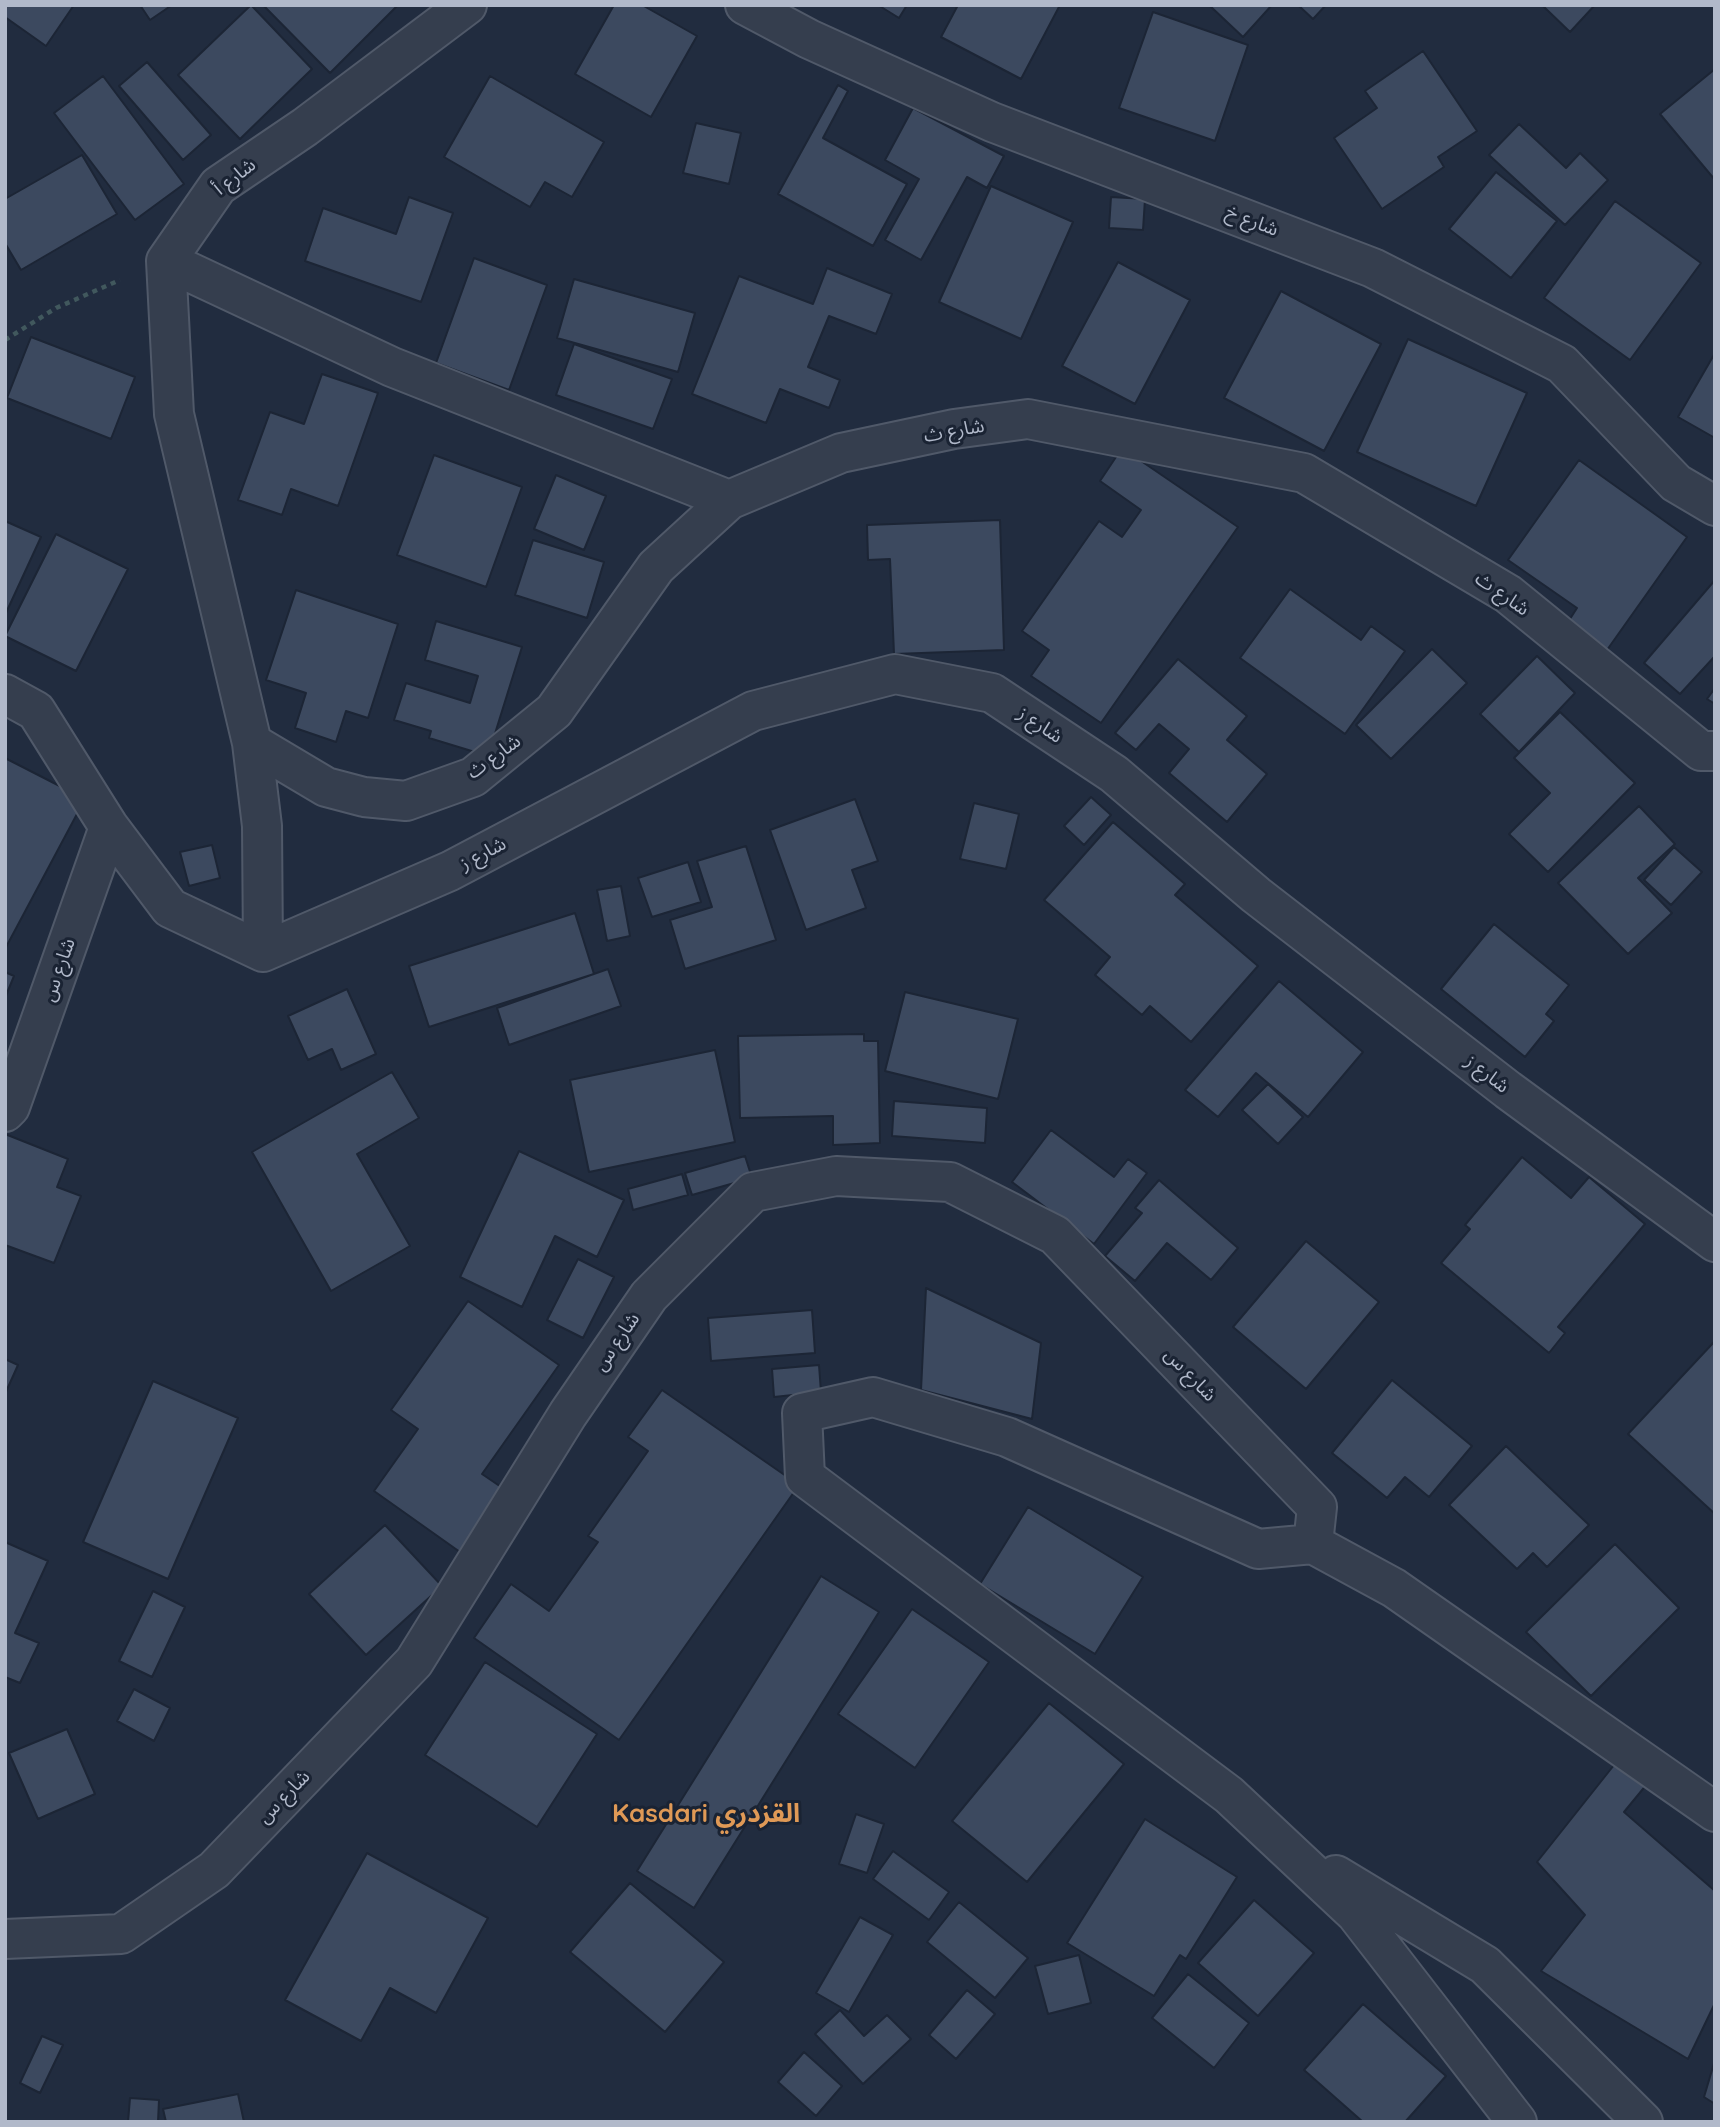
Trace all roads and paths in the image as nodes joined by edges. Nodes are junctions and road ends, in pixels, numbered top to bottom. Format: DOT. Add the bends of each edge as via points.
graph roads {
  1 [pos="467,5"];
  2 [pos="745,5"];
  3 [pos="166,261"];
  4 [pos="5,341"];
  5 [pos="730,500"];
  6 [pos="1715,506"];
  7 [pos="5,694"];
  8 [pos="252,743"];
  9 [pos="1715,751"];
  10 [pos="110,827"];
  11 [pos="263,952"];
  12 [pos="5,1112"];
  13 [pos="1715,1242"];
  14 [pos="1315,1525"];
  15 [pos="1715,1812"];
  16 [pos="1276,1838"];
  17 [pos="5,1940"];
  18 [pos="1517,2122"];
  19 [pos="1643,2122"];
  1 -- 3 [label="street, شارع أ" via="218,186"];
  2 -- 6 [label="street, شارع خ" via="992,122 1373,268 1562,364 1676,483"];
  3 -- 4 [label="path" via="57,308"];
  3 -- 5 [label="street" via="392,367"];
  3 -- 8 [label="street" via="174,414"];
  5 -- 8 [label="street, شارع ث" via="656,567 554,711 472,777 406,801 364,797 326,787"];
  5 -- 9 [label="street, شارع ث" via="842,453 1028,419 1304,473 1508,594 1702,751"];
  7 -- 10 [label="street" via="36,711"];
  8 -- 11 [label="street" via="262,827"];
  10 -- 11 [label="street" via="170,908"];
  10 -- 12 [label="street, شارع ﺱ"];
  11 -- 13 [label="street, شارع ﺯ" via="450,871 753,711 895,674 992,693 1114,774 1267,904"];
  14 -- 15 [label="street, شارع ﺱ" via="1394,1588"];
  14 -- 16 [label="street" via="1258,1549 1007,1437 873,1397 802,1413 805,1478 1229,1795"];
  14 -- 17 [label="street, شارع ﺱ" via="1055,1235 950,1182 836,1176 753,1192 649,1296 568,1414 414,1662 214,1870 121,1934"];
  16 -- 18 [label="street" via="1356,1914"];
  16 -- 19 [label="street" via="1485,1965"];
}
